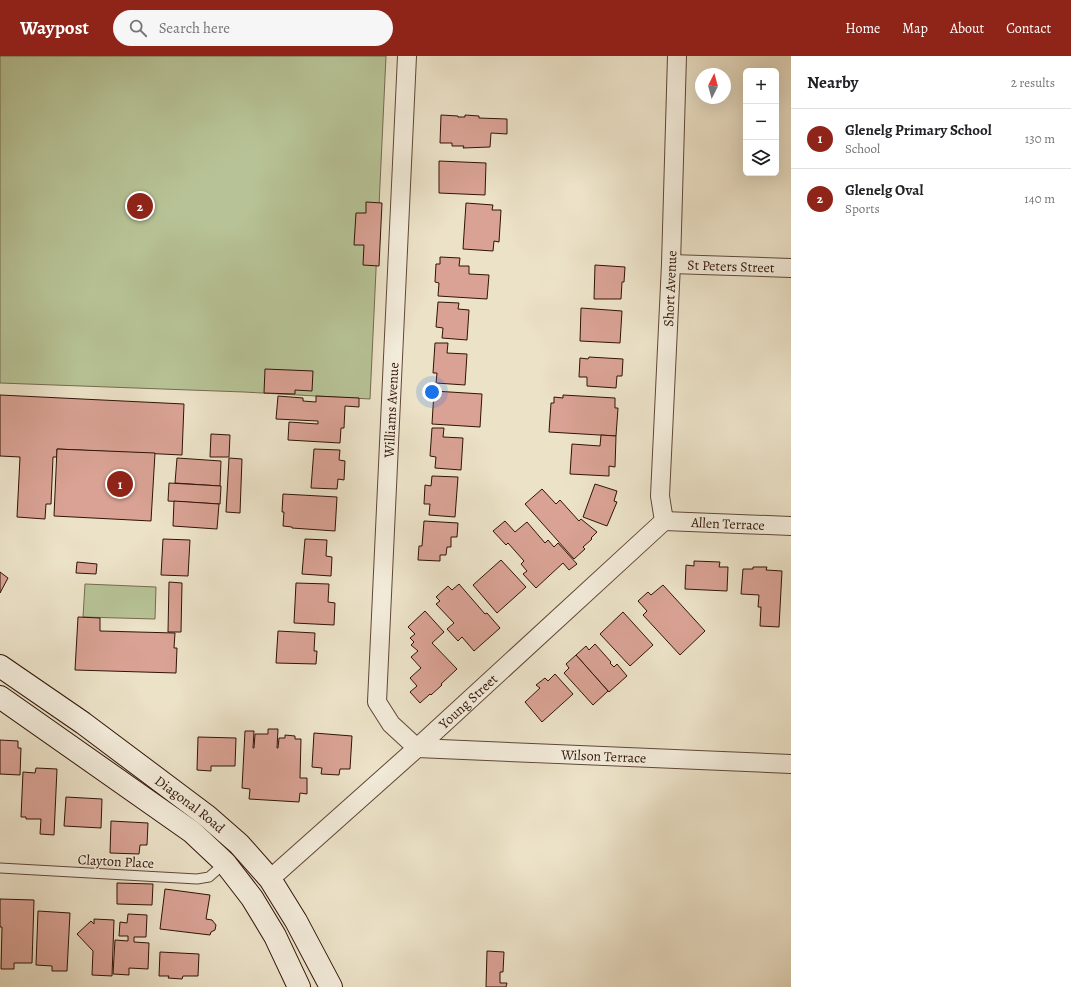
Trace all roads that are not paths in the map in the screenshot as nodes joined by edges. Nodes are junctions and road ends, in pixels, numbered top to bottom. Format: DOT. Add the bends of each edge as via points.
graph roads {
  1 [pos="407,56"];
  2 [pos="677,56"];
  3 [pos="670,264"];
  4 [pos="791,268"];
  5 [pos="664,521"];
  6 [pos="791,526"];
  7 [pos="0,666"];
  8 [pos="0,696"];
  9 [pos="417,748"];
  10 [pos="791,764"];
  11 [pos="225,864"];
  12 [pos="0,868"];
  13 [pos="270,879"];
  14 [pos="295,983"];
  15 [pos="331,987"];
  1 -- 9 [label="street, Williams Avenue" via="377,702 391,724"];
  2 -- 3 [label="street, Short Avenue"];
  3 -- 4 [label="street, St Peters Street"];
  3 -- 5 [label="street, Short Avenue" via="660,496"];
  5 -- 6 [label="street, Allen Terrace"];
  5 -- 9 [label="street, Young Street"];
  7 -- 13 [label="main road, Diagonal Road" via="83,723 207,816 239,844"];
  8 -- 11 [label="main road, Diagonal Road" via="192,832"];
  9 -- 10 [label="street, Wilson Terrace"];
  9 -- 13 [label="street, Young Street"];
  11 -- 12 [label="lane, Clayton Place" via="209,877 197,879"];
  11 -- 14 [label="main road, Diagonal Road" via="252,898 275,936"];
  13 -- 15 [label="main road, Diagonal Road" via="296,920"];
}
